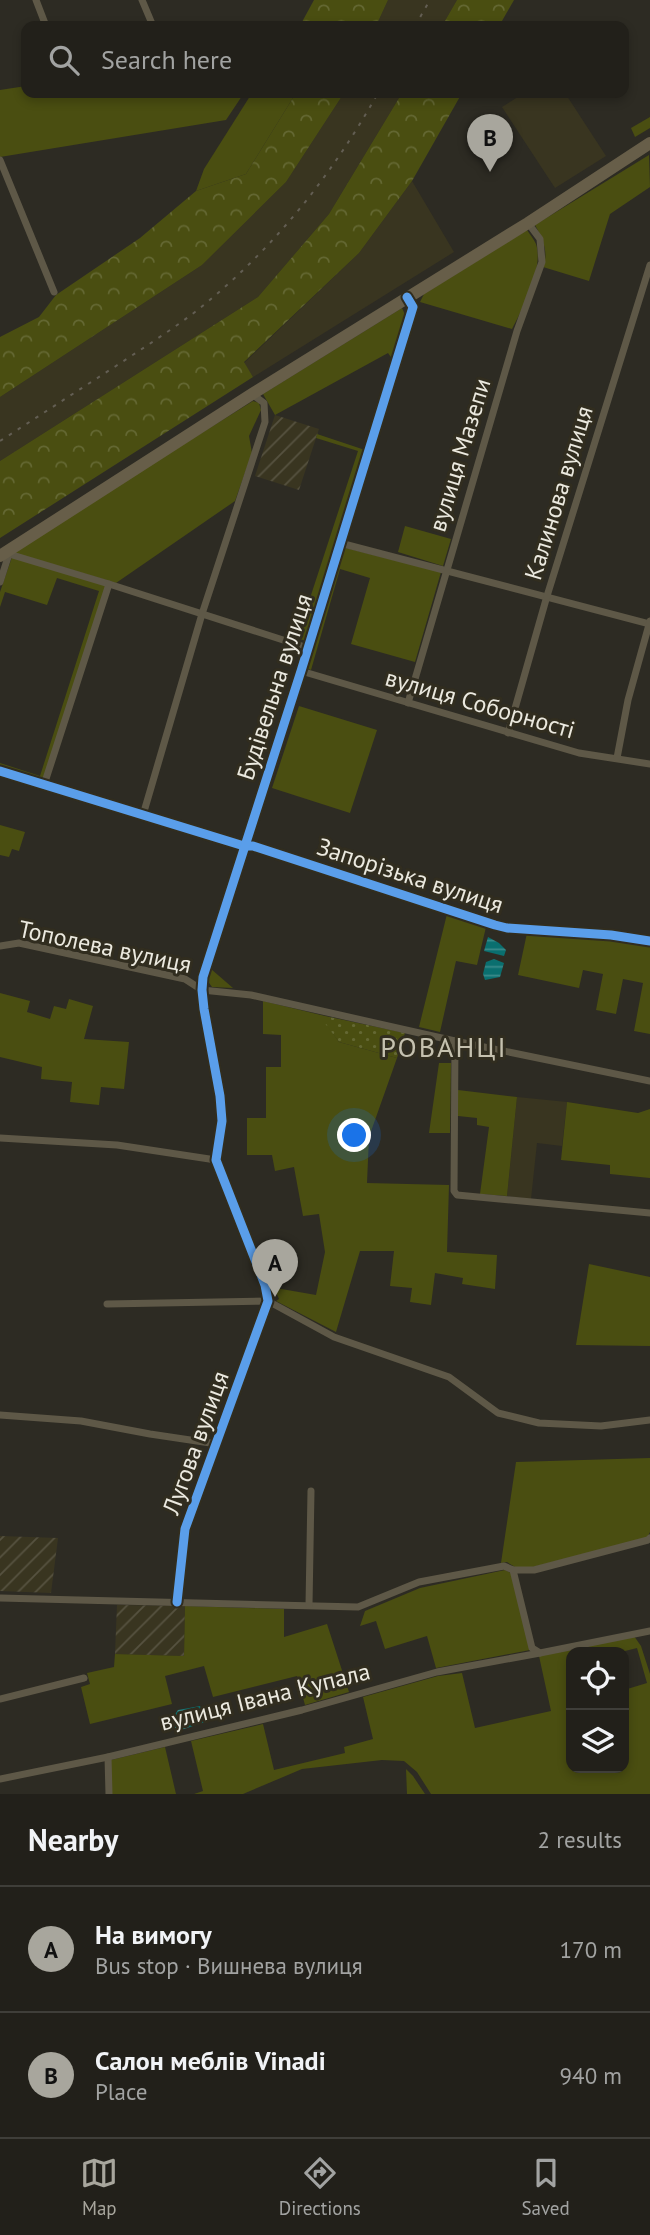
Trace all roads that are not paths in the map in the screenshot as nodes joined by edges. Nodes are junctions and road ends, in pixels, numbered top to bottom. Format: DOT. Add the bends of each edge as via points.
graph roads {
  1 [pos="36,0"];
  2 [pos="142,0"];
  3 [pos="44,21"];
  4 [pos="151,21"];
  5 [pos="650,143"];
  6 [pos="0,160"];
  7 [pos="528,223"];
  8 [pos="650,265"];
  9 [pos="54,292"];
  10 [pos="407,298"];
  11 [pos="252,394"];
  12 [pos="340,543"];
  13 [pos="3,555"];
  14 [pos="446,570"];
  15 [pos="0,582"];
  16 [pos="109,584"];
  17 [pos="547,596"];
  18 [pos="202,614"];
  19 [pos="650,623"];
  20 [pos="308,648"];
  21 [pos="301,671"];
  22 [pos="408,703"];
  23 [pos="508,733"];
  24 [pos="617,758"];
  25 [pos="650,764"];
  26 [pos="0,771"];
  27 [pos="44,785"];
  28 [pos="143,815"];
  29 [pos="244,846"];
  30 [pos="650,941"];
  31 [pos="0,946"];
  32 [pos="202,989"];
  33 [pos="455,1041"];
  34 [pos="650,1081"];
  35 [pos="0,1138"];
  36 [pos="216,1160"];
  37 [pos="650,1213"];
  38 [pos="268,1301"];
  39 [pos="107,1304"];
  40 [pos="0,1415"];
  41 [pos="650,1420"];
  42 [pos="216,1444"];
  43 [pos="311,1491"];
  44 [pos="650,1538"];
  45 [pos="513,1570"];
  46 [pos="0,1598"];
  47 [pos="177,1602"];
  48 [pos="309,1605"];
  49 [pos="650,1630"];
  50 [pos="540,1653"];
  51 [pos="84,1678"];
  52 [pos="0,1699"];
  53 [pos="108,1757"];
  54 [pos="0,1779"];
  55 [pos="109,1794"];
  1 -- 3 [label="street"];
  2 -- 4 [label="street"];
  5 -- 7 [label="main road"];
  6 -- 9 [label="street"];
  7 -- 10 [label="main road"];
  7 -- 14 [label="street, вулиця Мазепи" via="540,239 542,262"];
  8 -- 17 [label="street, Калинова вулиця"];
  10 -- 11 [label="main road"];
  10 -- 12 [label="street, Будівельна вулиця" via="413,307"];
  11 -- 13 [label="main road"];
  11 -- 18 [label="street" via="264,403 265,422"];
  12 -- 14 [label="street"];
  12 -- 20 [label="street, Будівельна вулиця"];
  13 -- 15 [label="street"];
  13 -- 16 [label="street"];
  14 -- 17 [label="street"];
  14 -- 22 [label="street, вулиця Мазепи"];
  16 -- 18 [label="street"];
  16 -- 27 [label="street"];
  17 -- 19 [label="street"];
  17 -- 23 [label="street, Калинова вулиця"];
  18 -- 20 [label="street"];
  18 -- 28 [label="street"];
  19 -- 24 [label="street"];
  20 -- 21 [label="street, Будівельна вулиця"];
  21 -- 22 [label="street, вулиця Соборності"];
  21 -- 29 [label="street, Будівельна вулиця"];
  22 -- 23 [label="street, вулиця Соборності"];
  23 -- 24 [label="street, вулиця Соборності" via="579,754"];
  24 -- 25 [label="street, вулиця Соборності"];
  26 -- 27 [label="street"];
  27 -- 28 [label="street"];
  28 -- 29 [label="street"];
  29 -- 30 [label="street, Запорізька вулиця" via="507,928"];
  29 -- 32 [label="street, Будівельна вулиця"];
  31 -- 32 [label="street, Тополева вулиця" via="19,943 185,979"];
  32 -- 33 [label="street, Тополева вулиця" via="251,995"];
  32 -- 36 [label="street" via="220,1096 222,1121"];
  33 -- 34 [label="street, Тополева вулиця"];
  33 -- 37 [label="street" via="454,1191 461,1196"];
  35 -- 36 [label="street" via="117,1146"];
  36 -- 38 [label="street"];
  38 -- 39 [label="street"];
  38 -- 41 [label="street" via="334,1337 449,1377 498,1413 539,1423 601,1426"];
  38 -- 42 [label="street, Лугова вулиця"];
  40 -- 42 [label="street" via="81,1421"];
  42 -- 47 [label="street, Лугова вулиця" via="186,1529"];
  43 -- 48 [label="street"];
  44 -- 45 [label="street" via="534,1570"];
  45 -- 48 [label="street" via="504,1566 419,1582 358,1607"];
  45 -- 50 [label="street" via="532,1648"];
  46 -- 47 [label="street"];
  47 -- 48 [label="street"];
  49 -- 50 [label="street, вулиця Івана Купала"];
  50 -- 53 [label="street, вулиця Івана Купала" via="437,1672"];
  51 -- 52 [label="street"];
  53 -- 54 [label="street, вулиця Івана Купала"];
  53 -- 55 [label="street"];
}
